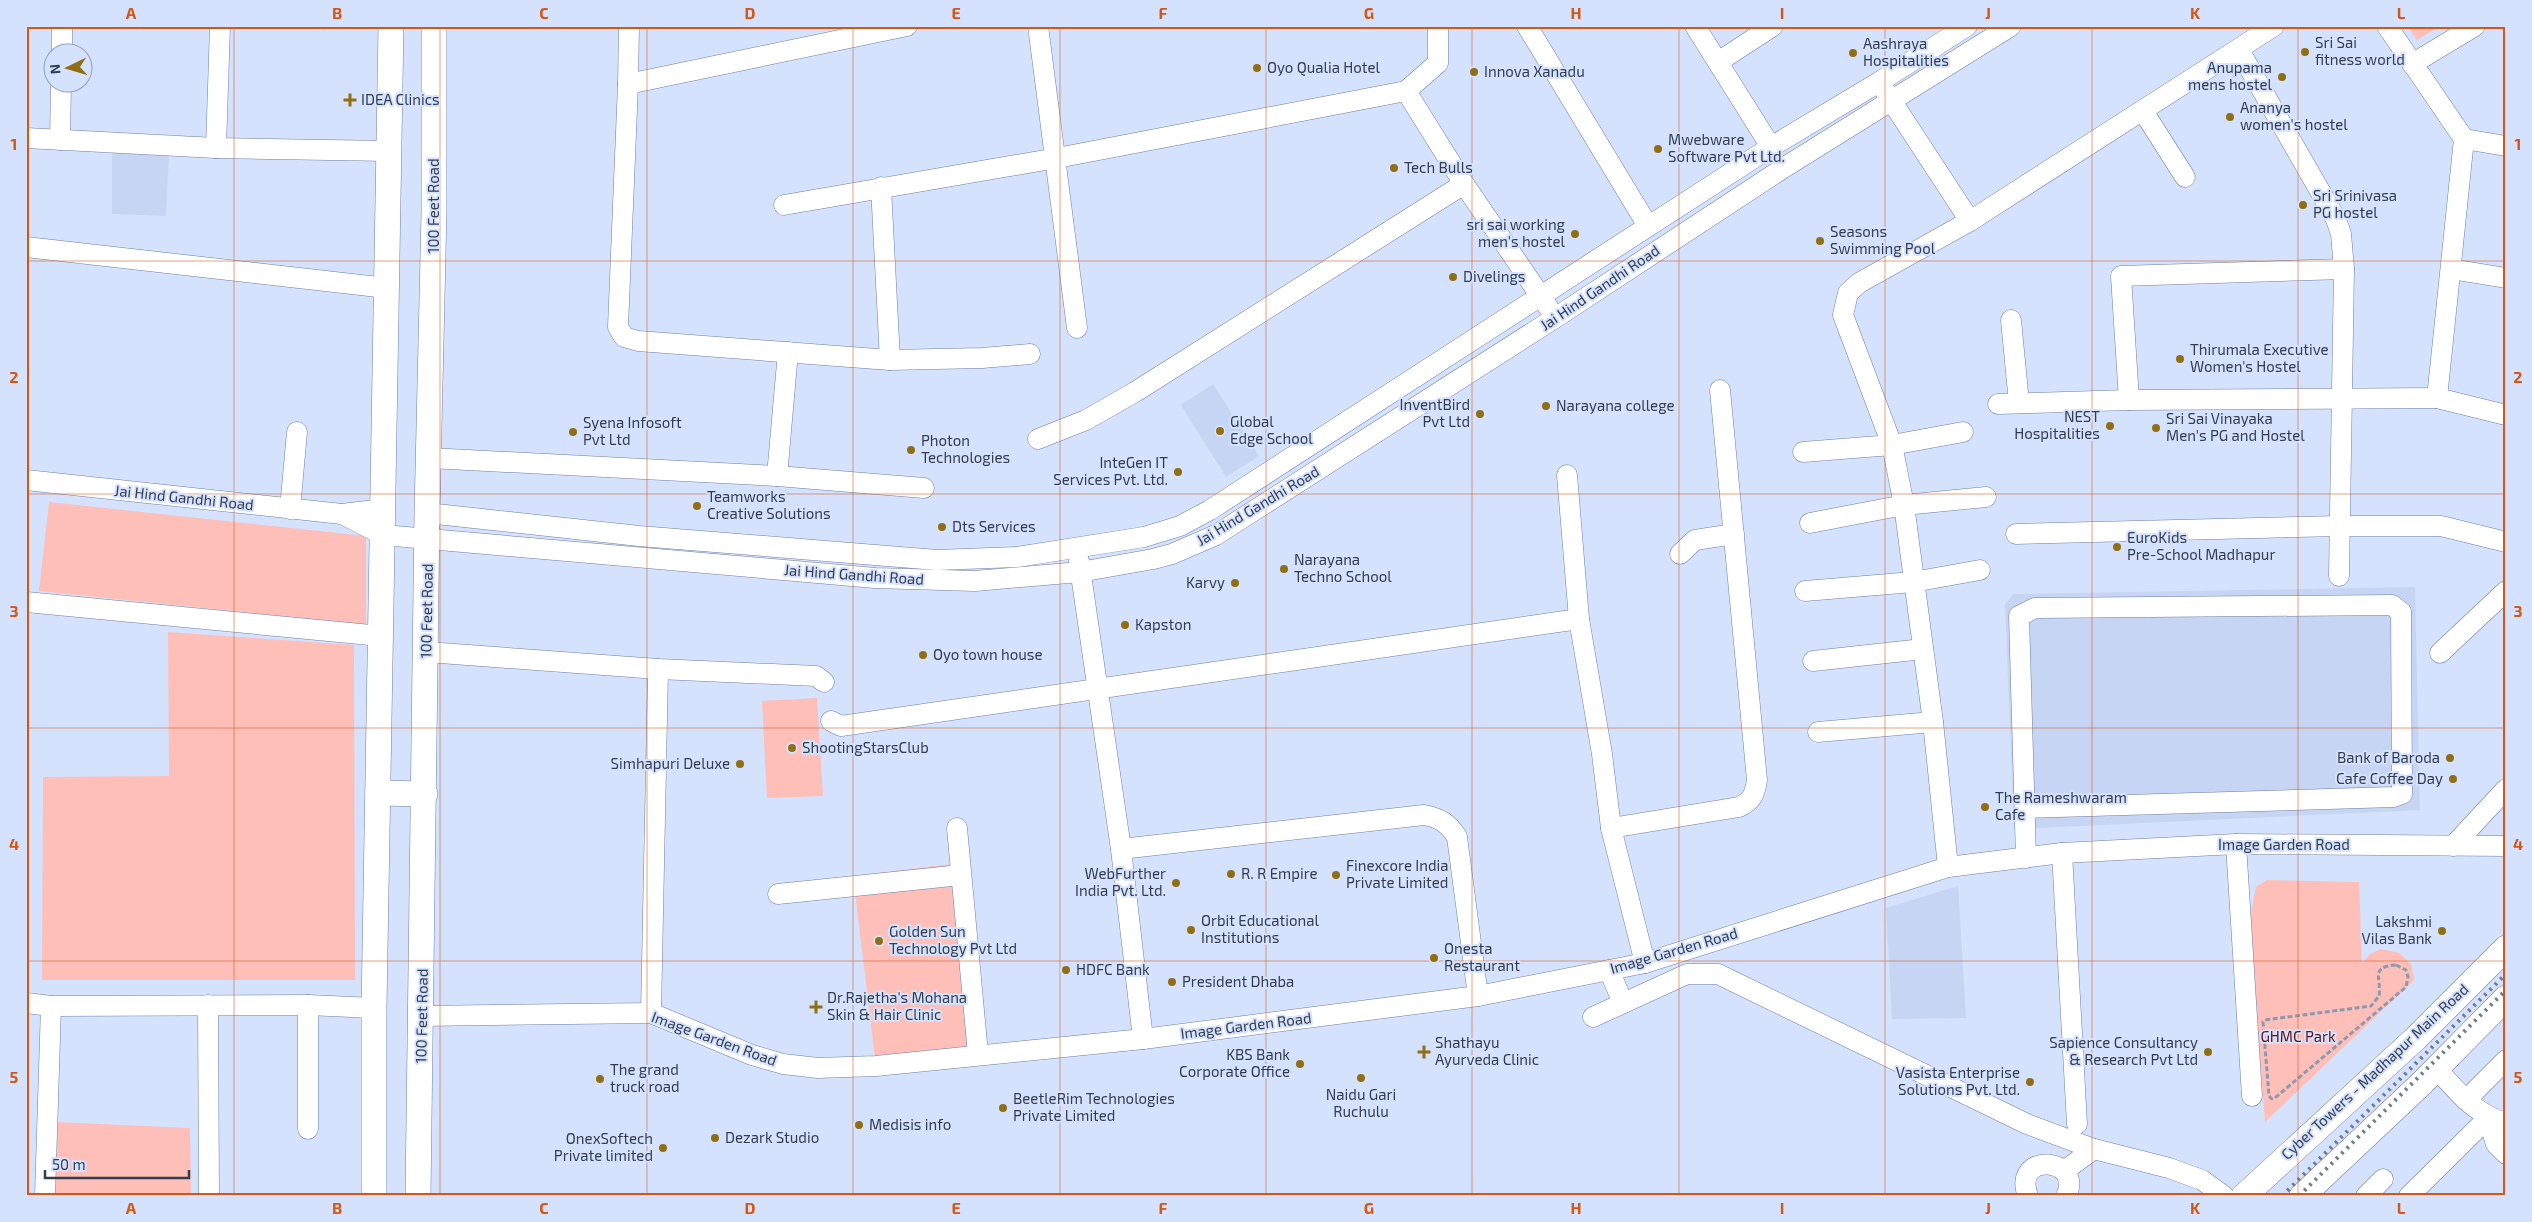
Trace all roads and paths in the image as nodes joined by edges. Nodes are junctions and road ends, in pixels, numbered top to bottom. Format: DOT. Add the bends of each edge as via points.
graph roads {
  1 [pos="62,26"];
  2 [pos="220,26"];
  3 [pos="391,26"];
  4 [pos="434,26"];
  5 [pos="629,26"];
  6 [pos="907,26"];
  7 [pos="1038,26"];
  8 [pos="1438,26"];
  9 [pos="1527,26"];
  10 [pos="1695,26"];
  11 [pos="1773,26"];
  12 [pos="1967,26"];
  13 [pos="2011,26"];
  14 [pos="2274,26"];
  15 [pos="2387,26"];
  16 [pos="2475,26"];
  17 [pos="62,42"];
  18 [pos="2239,50"];
  19 [pos="1718,62"];
  20 [pos="2412,64"];
  21 [pos="1879,82"];
  22 [pos="628,84"];
  23 [pos="1406,91"];
  24 [pos="61,92"];
  25 [pos="1892,102"];
  26 [pos="2143,111"];
  27 [pos="26,138"];
  28 [pos="2464,139"];
  29 [pos="60,140"];
  30 [pos="1771,146"];
  31 [pos="2506,146"];
  32 [pos="216,148"];
  33 [pos="389,151"];
  34 [pos="1057,158"];
  35 [pos="2185,176"];
  36 [pos="1464,184"];
  37 [pos="881,186"];
  38 [pos="784,205"];
  39 [pos="1970,222"];
  40 [pos="1648,226"];
  41 [pos="26,247"];
  42 [pos="2344,268"];
  43 [pos="2451,269"];
  44 [pos="2506,278"];
  45 [pos="386,288"];
  46 [pos="1541,295"];
  47 [pos="1555,318"];
  48 [pos="2012,320"];
  49 [pos="1077,328"];
  50 [pos="788,352"];
  51 [pos="1030,354"];
  52 [pos="890,360"];
  53 [pos="1720,390"];
  54 [pos="2340,397"];
  55 [pos="2436,398"];
  56 [pos="2129,400"];
  57 [pos="2019,403"];
  58 [pos="1998,404"];
  59 [pos="2506,415"];
  60 [pos="297,432"];
  61 [pos="1963,432"];
  62 [pos="1038,439"];
  63 [pos="1892,445"];
  64 [pos="1803,452"];
  65 [pos="429,458"];
  66 [pos="1567,475"];
  67 [pos="777,476"];
  68 [pos="26,480"];
  69 [pos="924,488"];
  70 [pos="1986,497"];
  71 [pos="1904,505"];
  72 [pos="384,509"];
  73 [pos="290,510"];
  74 [pos="342,514"];
  75 [pos="1810,523"];
  76 [pos="428,526"];
  77 [pos="2339,526"];
  78 [pos="1734,534"];
  79 [pos="2016,534"];
  80 [pos="383,535"];
  81 [pos="2506,542"];
  82 [pos="1077,549"];
  83 [pos="1680,554"];
  84 [pos="1980,570"];
  85 [pos="1080,572"];
  86 [pos="2338,576"];
  87 [pos="1914,582"];
  88 [pos="1805,591"];
  89 [pos="2506,591"];
  90 [pos="26,602"];
  91 [pos="1579,619"];
  92 [pos="381,636"];
  93 [pos="1923,650"];
  94 [pos="427,652"];
  95 [pos="2440,653"];
  96 [pos="1813,661"];
  97 [pos="658,669"];
  98 [pos="824,682"];
  99 [pos="1097,690"];
  100 [pos="831,721"];
  101 [pos="1933,722"];
  102 [pos="1818,732"];
  103 [pos="2506,789"];
  104 [pos="378,793"];
  105 [pos="425,794"];
  106 [pos="2025,808"];
  107 [pos="957,828"];
  108 [pos="1612,828"];
  109 [pos="2236,844"];
  110 [pos="2453,846"];
  111 [pos="2506,846"];
  112 [pos="1121,849"];
  113 [pos="2062,853"];
  114 [pos="2026,858"];
  115 [pos="1948,867"];
  116 [pos="961,876"];
  117 [pos="778,894"];
  118 [pos="2506,948"];
  119 [pos="1645,962"];
  120 [pos="2384,966"];
  121 [pos="1609,970"];
  122 [pos="1478,996"];
  123 [pos="2506,998"];
  124 [pos="26,1003"];
  125 [pos="1623,1003"];
  126 [pos="208,1005"];
  127 [pos="308,1005"];
  128 [pos="51,1006"];
  129 [pos="374,1008"];
  130 [pos="651,1014"];
  131 [pos="422,1016"];
  132 [pos="1593,1017"];
  133 [pos="1143,1039"];
  134 [pos="978,1054"];
  135 [pos="2506,1060"];
  136 [pos="2436,1068"];
  137 [pos="2252,1096"];
  138 [pos="2466,1100"];
  139 [pos="2497,1121"];
  140 [pos="2077,1124"];
  141 [pos="308,1129"];
  142 [pos="374,1134"];
  143 [pos="2094,1150"];
  144 [pos="2506,1154"];
  145 [pos="2064,1171"];
  146 [pos="2383,1179"];
  147 [pos="45,1196"];
  148 [pos="208,1196"];
  149 [pos="374,1196"];
  150 [pos="381,1196"];
  151 [pos="418,1196"];
  152 [pos="2028,1196"];
  153 [pos="2066,1196"];
  154 [pos="2224,1196"];
  155 [pos="2244,1196"];
  156 [pos="2302,1196"];
  157 [pos="2366,1196"];
  158 [pos="2409,1196"];
  1 -- 17 [label="street"];
  2 -- 32 [label="street"];
  3 -- 33 [label="main road"];
  4 -- 65 [label="main road, 100 Feet Road"];
  5 -- 22 [label="street"];
  6 -- 22 [label="street"];
  7 -- 34 [label="street"];
  8 -- 23 [label="street" via="1438,63"];
  9 -- 40 [label="street"];
  10 -- 19 [label="street"];
  11 -- 19 [label="street"];
  12 -- 21 [label="street, Jai Hind Gandhi Road"];
  13 -- 25 [label="street, Jai Hind Gandhi Road"];
  14 -- 18 [label="street"];
  15 -- 20 [label="street"];
  16 -- 20 [label="street"];
  18 -- 26 [label="street"];
  18 -- 42 [label="street" via="2336,219 2341,234"];
  19 -- 30 [label="street"];
  20 -- 28 [label="street"];
  21 -- 25 [label="street"];
  21 -- 30 [label="street, Jai Hind Gandhi Road"];
  22 -- 50 [label="street" via="618,327 624,337 638,341"];
  23 -- 34 [label="street"];
  23 -- 36 [label="street"];
  24 -- 29 [label="street"];
  25 -- 39 [label="street"];
  25 -- 47 [label="street, Jai Hind Gandhi Road"];
  26 -- 35 [label="street"];
  26 -- 39 [label="street"];
  27 -- 29 [label="street"];
  28 -- 31 [label="street"];
  28 -- 43 [label="street"];
  29 -- 32 [label="street"];
  30 -- 40 [label="street, Jai Hind Gandhi Road"];
  32 -- 33 [label="street"];
  33 -- 45 [label="main road"];
  34 -- 37 [label="street"];
  34 -- 49 [label="street"];
  36 -- 46 [label="street"];
  36 -- 62 [label="street" via="1127,397 1086,420"];
  37 -- 38 [label="street"];
  37 -- 52 [label="street"];
  39 -- 63 [label="street" via="1859,283 1848,293 1843,315 1848,333"];
  40 -- 46 [label="street, Jai Hind Gandhi Road"];
  41 -- 45 [label="street"];
  42 -- 54 [label="street"];
  42 -- 56 [label="street" via="2121,276"];
  43 -- 44 [label="street"];
  43 -- 55 [label="street"];
  45 -- 72 [label="main road"];
  46 -- 47 [label="street"];
  46 -- 82 [label="street, Jai Hind Gandhi Road" via="1210,510 1180,526 1144,537"];
  47 -- 85 [label="street, Jai Hind Gandhi Road" via="1216,535 1172,554"];
  48 -- 57 [label="street"];
  50 -- 52 [label="street"];
  50 -- 67 [label="street"];
  51 -- 52 [label="street"];
  53 -- 78 [label="street"];
  54 -- 55 [label="street"];
  54 -- 56 [label="street"];
  54 -- 77 [label="street"];
  55 -- 59 [label="street"];
  56 -- 57 [label="street"];
  57 -- 58 [label="street"];
  60 -- 73 [label="street"];
  61 -- 63 [label="street"];
  63 -- 64 [label="street"];
  63 -- 71 [label="street"];
  65 -- 67 [label="street"];
  65 -- 76 [label="main road, 100 Feet Road"];
  66 -- 91 [label="street"];
  67 -- 69 [label="street"];
  68 -- 73 [label="street, Jai Hind Gandhi Road"];
  70 -- 71 [label="street"];
  71 -- 75 [label="street"];
  71 -- 87 [label="street"];
  72 -- 74 [label="street"];
  72 -- 80 [label="main road"];
  73 -- 74 [label="street, Jai Hind Gandhi Road"];
  74 -- 80 [label="street"];
  76 -- 80 [label="street, Jai Hind Gandhi Road"];
  76 -- 82 [label="street, Jai Hind Gandhi Road" via="639,536 937,560 1016,557"];
  76 -- 85 [label="street, Jai Hind Gandhi Road" via="875,578 975,581"];
  76 -- 94 [label="main road, 100 Feet Road"];
  77 -- 79 [label="street"];
  77 -- 81 [label="street" via="2441,526"];
  77 -- 86 [label="street"];
  78 -- 83 [label="street" via="1695,540"];
  78 -- 108 [label="street" via="1756,792 1749,802 1738,807"];
  80 -- 92 [label="main road"];
  82 -- 85 [label="street"];
  84 -- 87 [label="street"];
  85 -- 99 [label="street"];
  87 -- 88 [label="street"];
  87 -- 93 [label="street"];
  89 -- 95 [label="street"];
  90 -- 92 [label="street"];
  91 -- 99 [label="street"];
  91 -- 108 [label="street"];
  92 -- 104 [label="main road"];
  93 -- 96 [label="street"];
  93 -- 101 [label="street"];
  94 -- 97 [label="street"];
  94 -- 105 [label="main road, 100 Feet Road"];
  97 -- 98 [label="street" via="816,676"];
  97 -- 130 [label="street"];
  99 -- 100 [label="street" via="840,726"];
  99 -- 112 [label="street"];
  101 -- 102 [label="street"];
  101 -- 115 [label="street"];
  103 -- 110 [label="street"];
  104 -- 105 [label="main road"];
  104 -- 129 [label="main road"];
  105 -- 131 [label="main road, 100 Feet Road"];
  106 -- 106 [label="street" via="2019,616 2035,608 2392,605 2401,612 2402,794 2394,797"];
  106 -- 114 [label="street"];
  107 -- 116 [label="street"];
  108 -- 119 [label="street"];
  109 -- 110 [label="street, Image Garden Road"];
  109 -- 113 [label="street, Image Garden Road"];
  109 -- 137 [label="street"];
  110 -- 111 [label="street, Image Garden Road"];
  112 -- 122 [label="street" via="1424,815 1439,818 1457,837"];
  112 -- 133 [label="street"];
  113 -- 114 [label="street, Image Garden Road"];
  113 -- 140 [label="street"];
  114 -- 115 [label="street, Image Garden Road"];
  115 -- 119 [label="street, Image Garden Road"];
  116 -- 117 [label="street"];
  116 -- 134 [label="street"];
  118 -- 155 [label="main road, Cyber Towers - Madhapur Main Road" via="2416,1038"];
  119 -- 121 [label="street, Image Garden Road"];
  120 -- 120 [label="path" via="2378,975 2378,996 2371,1006 2268,1018 2263,1022 2269,1096 2276,1097 2406,987 2408,977 2403,967"];
  121 -- 122 [label="street, Image Garden Road"];
  121 -- 125 [label="street"];
  122 -- 133 [label="street, Image Garden Road"];
  123 -- 136 [label="main road"];
  124 -- 128 [label="street"];
  125 -- 132 [label="street"];
  125 -- 143 [label="street" via="1687,974 1718,974 2027,1124"];
  126 -- 127 [label="street"];
  126 -- 128 [label="street"];
  126 -- 148 [label="street"];
  127 -- 129 [label="street"];
  127 -- 141 [label="street"];
  128 -- 147 [label="street"];
  129 -- 142 [label="main road"];
  130 -- 131 [label="street, Image Garden Road"];
  130 -- 134 [label="street, Image Garden Road" via="752,1055 783,1064 818,1068 876,1066"];
  131 -- 151 [label="main road, 100 Feet Road"];
  133 -- 134 [label="street, Image Garden Road"];
  135 -- 138 [label="street"];
  136 -- 138 [label="street"];
  136 -- 156 [label="main road"];
  138 -- 139 [label="street"];
  139 -- 144 [label="street" via="2496,1144"];
  139 -- 158 [label="street"];
  142 -- 149 [label="main road"];
  142 -- 150 [label="main road"];
  143 -- 145 [label="street"];
  143 -- 154 [label="street" via="2169,1168 2202,1180"];
  145 -- 152 [label="street" via="2044,1163 2032,1169 2025,1181"];
  145 -- 153 [label="street" via="2069,1185"];
  146 -- 157 [label="street"];
}
